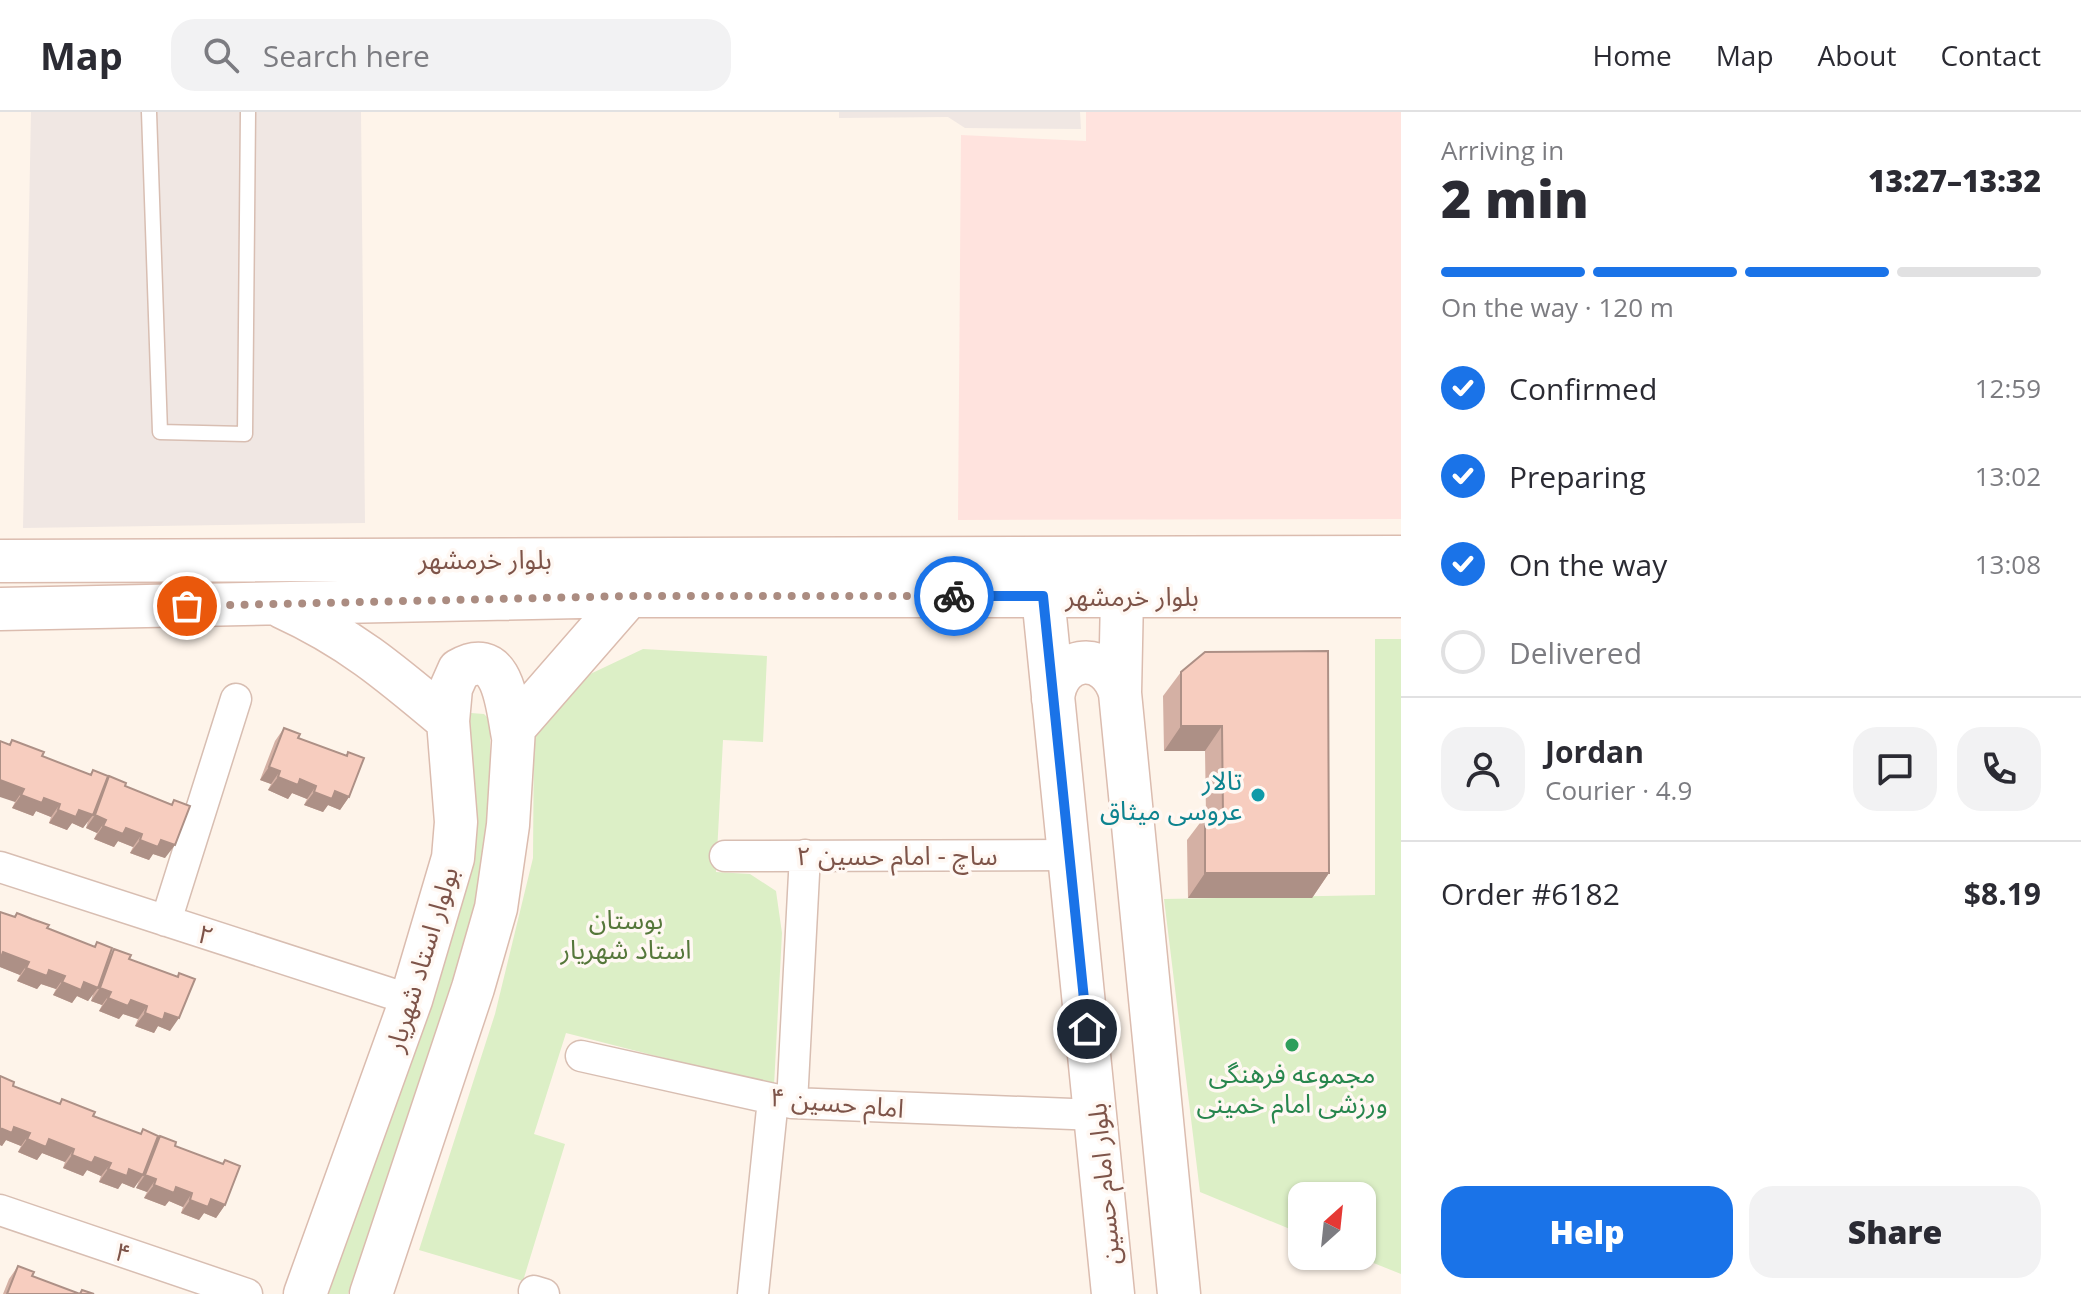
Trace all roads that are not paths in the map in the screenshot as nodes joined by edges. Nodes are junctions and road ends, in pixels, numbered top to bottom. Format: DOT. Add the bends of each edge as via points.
graph roads {
  1 [pos="149,112"];
  2 [pos="248,112"];
  3 [pos="1401,557"];
  4 [pos="3,561"];
  5 [pos="629,596"];
  6 [pos="1043,596"];
  7 [pos="1122,596"];
  8 [pos="1401,596"];
  9 [pos="277,605"];
  10 [pos="2,609"];
  11 [pos="1120,693"];
  12 [pos="236,699"];
  13 [pos="1053,699"];
  14 [pos="448,721"];
  15 [pos="513,737"];
  16 [pos="805,855"];
  17 [pos="1069,855"];
  18 [pos="725,856"];
  19 [pos="0,867"];
  20 [pos="166,921"];
  21 [pos="411,1000"];
  22 [pos="581,1056"];
  23 [pos="783,1101"];
  24 [pos="1097,1115"];
  25 [pos="0,1210"];
  26 [pos="247,1294"];
  27 [pos="305,1294"];
  28 [pos="371,1294"];
  29 [pos="753,1294"];
  30 [pos="1113,1294"];
  31 [pos="1179,1294"];
  1 -- 2 [label="lane" via="160,432 245,434"];
  3 -- 4 [label="street, بلوار خرمشهر"];
  4 -- 10 [label="street"];
  5 -- 6 [label="street, بلوار خرمشهر"];
  5 -- 9 [label="street, بلوار خرمشهر"];
  5 -- 15 [label="street" via="514,728"];
  6 -- 7 [label="street, بلوار خرمشهر"];
  6 -- 13 [label="street, بلوار امام حسین"];
  7 -- 8 [label="street, بلوار خرمشهر"];
  7 -- 11 [label="street"];
  9 -- 10 [label="street, بلوار خرمشهر"];
  9 -- 14 [label="street" via="344,638"];
  11 -- 13 [label="street" via="1109,670 1084,662 1061,674"];
  11 -- 31 [label="street"];
  12 -- 20 [label="street"];
  13 -- 17 [label="street, بلوار امام حسین"];
  14 -- 15 [label="street, بولوار استاد شهریار" via="459,670 488,665 501,680"];
  14 -- 21 [label="street, بولوار استاد شهریار" via="456,822 453,858"];
  15 -- 28 [label="street, بولوار استاد شهریار" via="496,908"];
  16 -- 17 [label="street, ساچ - امام حسین ۲"];
  16 -- 18 [label="street, ساچ - امام حسین ۲"];
  16 -- 23 [label="street"];
  17 -- 24 [label="street, بلوار امام حسین"];
  19 -- 20 [label="street, ۲"];
  20 -- 21 [label="street, ۲"];
  21 -- 27 [label="street, بولوار استاد شهریار"];
  22 -- 23 [label="street, امام حسین ۴"];
  23 -- 24 [label="street, امام حسین ۴"];
  23 -- 29 [label="street"];
  24 -- 30 [label="street, بلوار امام حسین"];
  25 -- 26 [label="street, ۴"];
}
